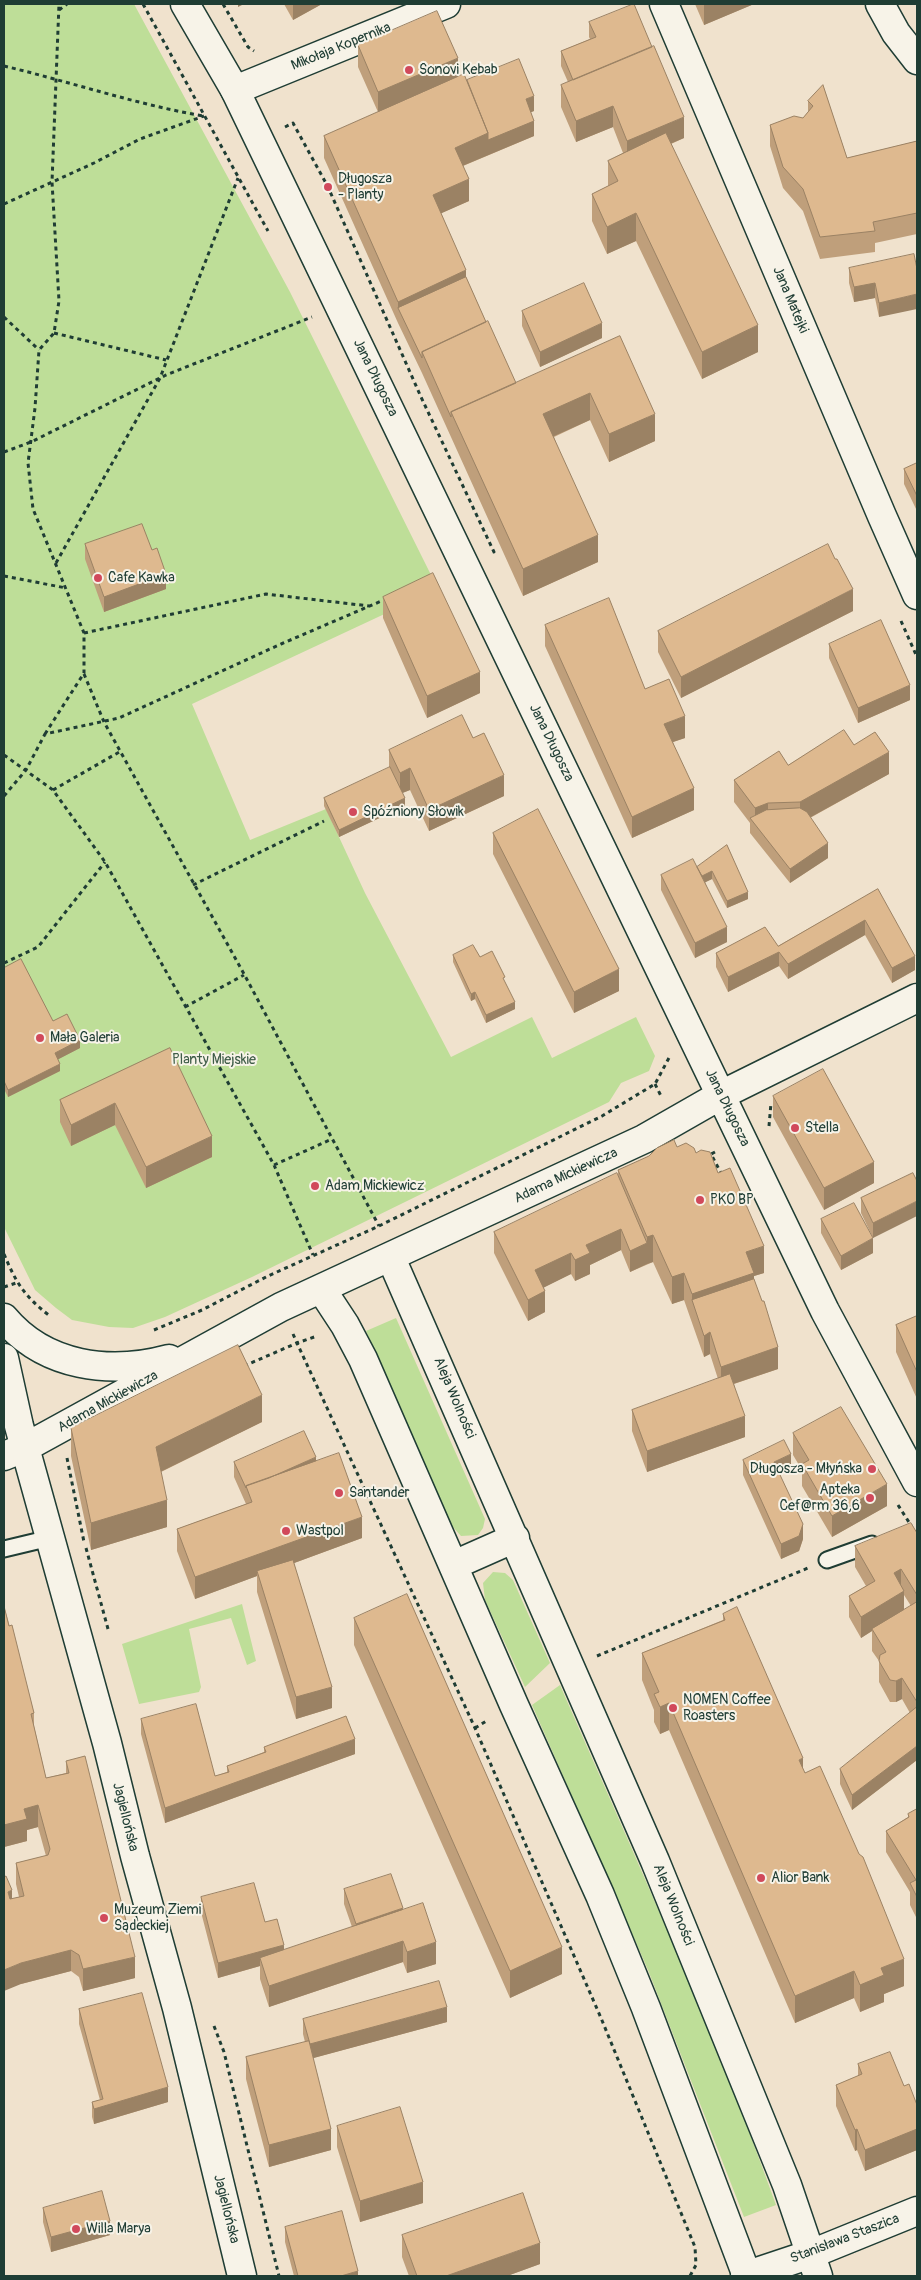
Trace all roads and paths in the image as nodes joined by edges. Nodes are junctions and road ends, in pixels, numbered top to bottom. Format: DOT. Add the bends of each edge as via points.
graph roads {
  1 [pos="59,4"];
  2 [pos="67,4"];
  3 [pos="185,4"];
  4 [pos="223,4"];
  5 [pos="446,4"];
  6 [pos="664,4"];
  7 [pos="880,4"];
  8 [pos="59,10"];
  9 [pos="256,52"];
  10 [pos="917,60"];
  11 [pos="4,66"];
  12 [pos="56,79"];
  13 [pos="235,90"];
  14 [pos="238,177"];
  15 [pos="52,182"];
  16 [pos="4,204"];
  17 [pos="315,316"];
  18 [pos="4,317"];
  19 [pos="54,333"];
  20 [pos="39,350"];
  21 [pos="166,360"];
  22 [pos="160,378"];
  23 [pos="31,442"];
  24 [pos="4,452"];
  25 [pos="56,563"];
  26 [pos="4,576"];
  27 [pos="66,588"];
  28 [pos="917,595"];
  29 [pos="388,598"];
  30 [pos="370,606"];
  31 [pos="84,633"];
  32 [pos="84,673"];
  33 [pos="104,722"];
  34 [pos="45,734"];
  35 [pos="121,751"];
  36 [pos="4,756"];
  37 [pos="26,770"];
  38 [pos="53,790"];
  39 [pos="4,796"];
  40 [pos="324,821"];
  41 [pos="105,862"];
  42 [pos="193,885"];
  43 [pos="4,962"];
  44 [pos="244,974"];
  45 [pos="917,998"];
  46 [pos="185,1007"];
  47 [pos="697,1045"];
  48 [pos="722,1095"];
  49 [pos="332,1139"];
  50 [pos="274,1165"];
  51 [pos="379,1226"];
  52 [pos="4,1254"];
  53 [pos="313,1255"];
  54 [pos="391,1258"];
  55 [pos="16,1282"];
  56 [pos="4,1287"];
  57 [pos="322,1290"];
  58 [pos="4,1318"];
  59 [pos="55,1320"];
  60 [pos="148,1333"];
  61 [pos="210,1345"];
  62 [pos="4,1358"];
  63 [pos="243,1367"];
  64 [pos="13,1440"];
  65 [pos="917,1482"];
  66 [pos="75,1503"];
  67 [pos="50,1538"];
  68 [pos="515,1538"];
  69 [pos="887,1538"];
  70 [pos="84,1542"];
  71 [pos="4,1549"];
  72 [pos="827,1560"];
  73 [pos="454,1565"];
  74 [pos="571,1666"];
  75 [pos="514,1705"];
  76 [pos="475,1728"];
  77 [pos="211,2020"];
  78 [pos="917,2211"];
  79 [pos="815,2265"];
  80 [pos="242,2276"];
  81 [pos="279,2276"];
  82 [pos="690,2276"];
  83 [pos="746,2276"];
  1 -- 8 [label="path"];
  2 -- 8 [label="path"];
  3 -- 13 [label="street, Jana Długosza"];
  4 -- 9 [label="path" via="248,47"];
  5 -- 13 [label="street, Mikołaja Kopernika"];
  6 -- 28 [label="street, Jana Matejki"];
  7 -- 10 [label="street" via="896,33"];
  8 -- 12 [label="path"];
  11 -- 12 [label="path"];
  12 -- 15 [label="path"];
  12 -- 15 [label="path" via="156,108 204,116 140,139"];
  13 -- 47 [label="street, Jana Długosza"];
  14 -- 21 [label="path"];
  15 -- 16 [label="path"];
  15 -- 19 [label="path" via="59,301"];
  17 -- 22 [label="path"];
  18 -- 20 [label="path"];
  19 -- 20 [label="path"];
  19 -- 21 [label="path"];
  20 -- 23 [label="path"];
  21 -- 22 [label="path"];
  22 -- 23 [label="path"];
  22 -- 25 [label="path"];
  23 -- 24 [label="path"];
  23 -- 25 [label="path" via="28,463 33,509"];
  25 -- 27 [label="path"];
  26 -- 27 [label="path"];
  27 -- 31 [label="path"];
  29 -- 30 [label="path"];
  30 -- 31 [label="path" via="266,594"];
  30 -- 33 [label="path"];
  31 -- 32 [label="path"];
  32 -- 33 [label="path"];
  32 -- 34 [label="path"];
  33 -- 34 [label="path"];
  33 -- 35 [label="path"];
  34 -- 37 [label="path"];
  35 -- 38 [label="path"];
  35 -- 42 [label="path"];
  36 -- 37 [label="path"];
  37 -- 38 [label="path"];
  37 -- 39 [label="path"];
  38 -- 41 [label="path"];
  40 -- 42 [label="path"];
  41 -- 43 [label="path" via="38,947"];
  41 -- 46 [label="path"];
  42 -- 44 [label="path"];
  44 -- 46 [label="path"];
  44 -- 49 [label="path"];
  45 -- 48 [label="street, Adama Mickiewicza"];
  46 -- 50 [label="path"];
  47 -- 48 [label="street, Jana Długosza"];
  47 -- 51 [label="path" via="668,1057 655,1084 602,1116"];
  48 -- 54 [label="street, Adama Mickiewicza" via="644,1139"];
  48 -- 65 [label="street, Jana Długosza" via="825,1311"];
  49 -- 50 [label="path"];
  49 -- 51 [label="path"];
  50 -- 53 [label="path"];
  51 -- 53 [label="path"];
  52 -- 55 [label="path"];
  53 -- 60 [label="path"];
  54 -- 57 [label="street, Adama Mickiewicza"];
  54 -- 68 [label="street, Aleja Wolności"];
  55 -- 56 [label="path"];
  55 -- 59 [label="path"];
  57 -- 61 [label="street, Adama Mickiewicza" via="281,1307"];
  57 -- 73 [label="street" via="363,1359"];
  58 -- 61 [label="street, Adama Mickiewicza" via="14,1331 52,1355 94,1366 146,1365"];
  61 -- 64 [label="street, Adama Mickiewicza"];
  62 -- 64 [label="street, Jagiellońska"];
  63 -- 76 [label="path" via="297,1343"];
  64 -- 67 [label="street, Jagiellońska"];
  66 -- 70 [label="path"];
  67 -- 71 [label="lane"];
  67 -- 80 [label="street, Jagiellońska" via="177,2008"];
  68 -- 73 [label="street"];
  68 -- 74 [label="street, Aleja Wolności"];
  69 -- 72 [label="lane"];
  72 -- 74 [label="path"];
  73 -- 75 [label="street"];
  74 -- 79 [label="street, Aleja Wolności" via="788,2185"];
  75 -- 76 [label="path"];
  75 -- 83 [label="street" via="600,1895"];
  76 -- 82 [label="path" via="602,2018 695,2247 696,2265"];
  77 -- 81 [label="path" via="224,2052"];
  78 -- 79 [label="street, Stanisława Staszica"];
  79 -- 83 [label="street, Stanisława Staszica"];
}
